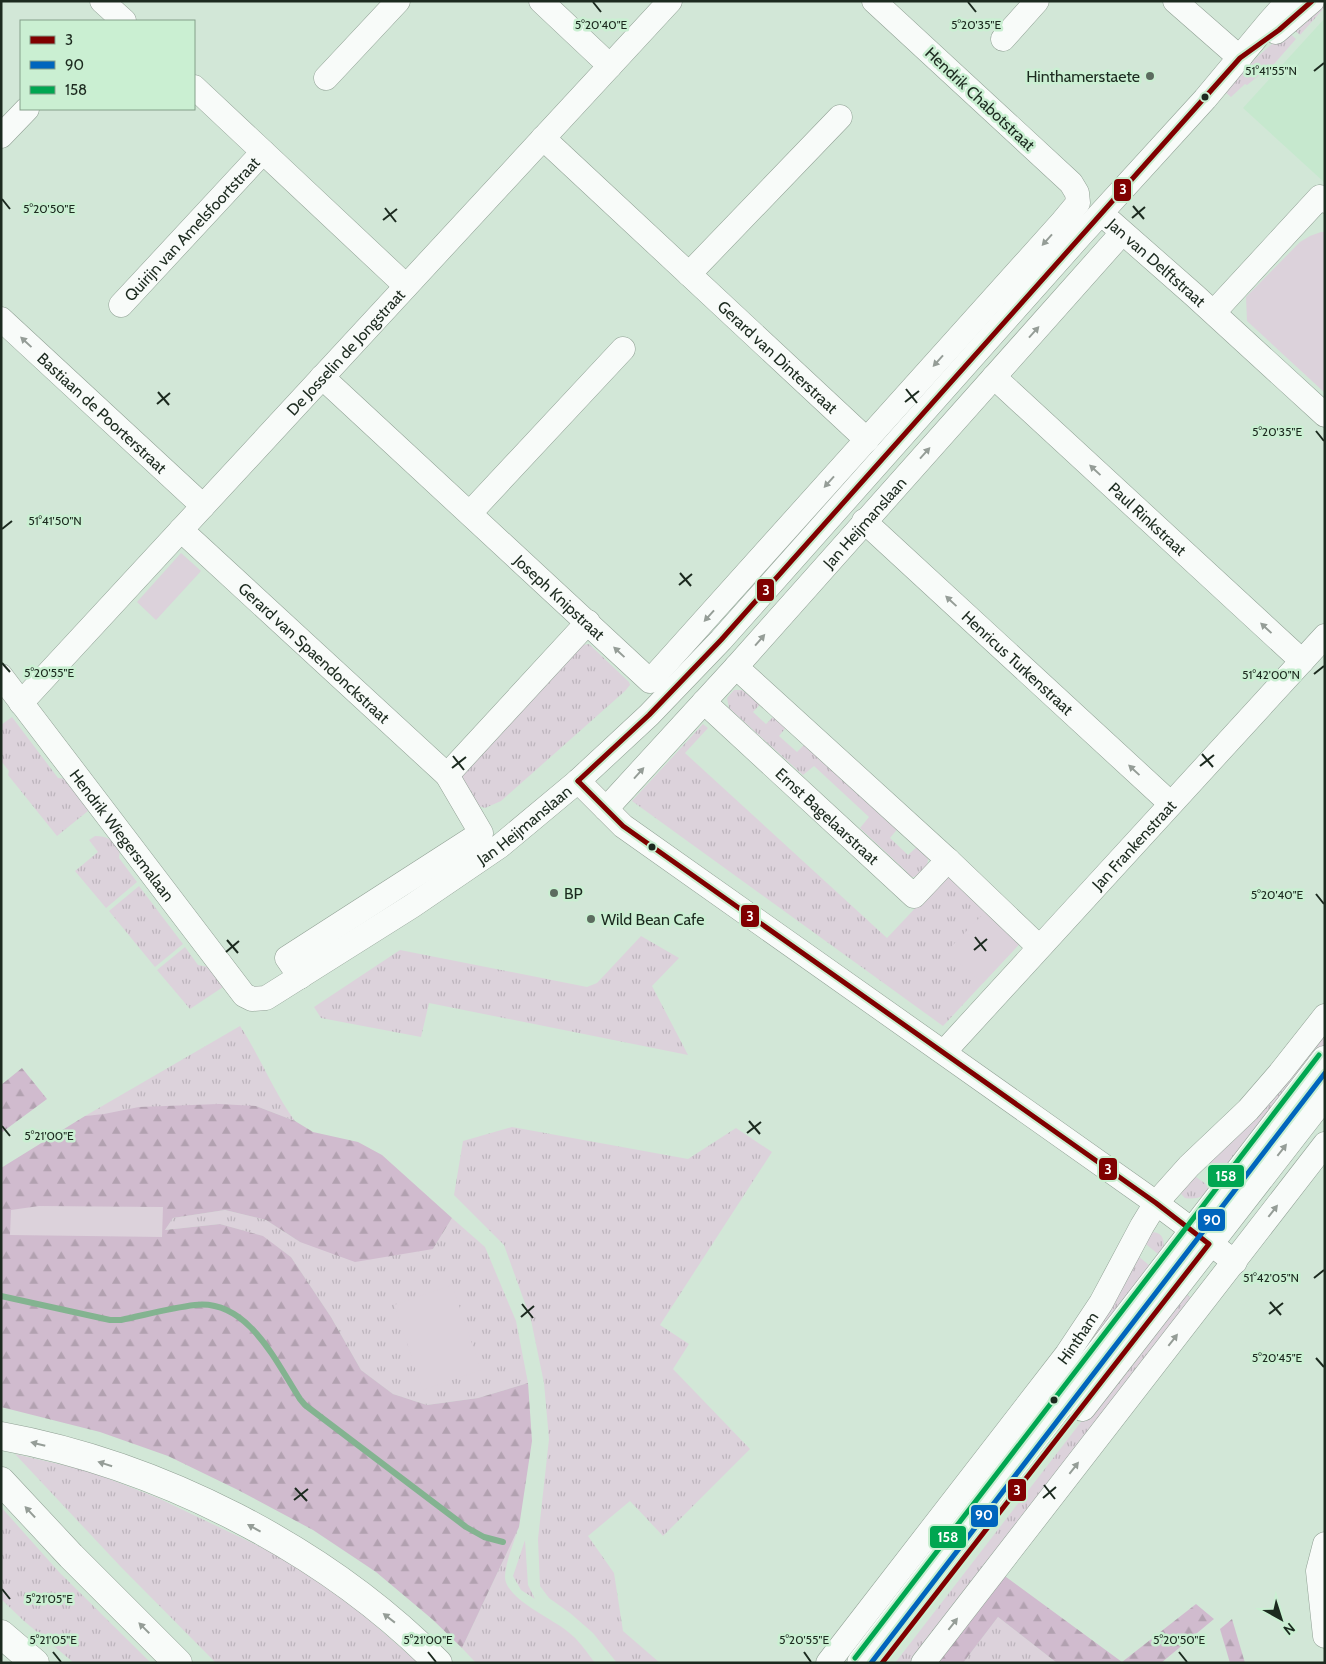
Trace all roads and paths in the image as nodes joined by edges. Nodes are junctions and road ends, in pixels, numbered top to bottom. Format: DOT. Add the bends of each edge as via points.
graph roads {
  1 [pos="398,1"];
  2 [pos="541,1"];
  3 [pos="670,1"];
  4 [pos="874,1"];
  5 [pos="1037,1"];
  6 [pos="1175,1"];
  7 [pos="1288,1"];
  8 [pos="1312,1"];
  9 [pos="1004,39"];
  10 [pos="1240,58"];
  11 [pos="610,66"];
  12 [pos="326,78"];
  13 [pos="195,88"];
  14 [pos="26,110"];
  15 [pos="840,117"];
  16 [pos="1,136"];
  17 [pos="543,138"];
  18 [pos="263,152"];
  19 [pos="1325,201"];
  20 [pos="1101,212"];
  21 [pos="1122,233"];
  22 [pos="688,274"];
  23 [pos="406,286"];
  24 [pos="121,305"];
  25 [pos="1214,312"];
  26 [pos="1,319"];
  27 [pos="623,349"];
  28 [pos="322,377"];
  29 [pos="994,377"];
  30 [pos="1325,415"];
  31 [pos="867,440"];
  32 [pos="203,506"];
  33 [pos="470,513"];
  34 [pos="864,521"];
  35 [pos="181,530"];
  36 [pos="588,622"];
  37 [pos="1325,636"];
  38 [pos="1302,661"];
  39 [pos="736,667"];
  40 [pos="1,676"];
  41 [pos="704,702"];
  42 [pos="21,703"];
  43 [pos="447,775"];
  44 [pos="578,780"];
  45 [pos="1170,803"];
  46 [pos="606,809"];
  47 [pos="948,860"];
  48 [pos="1039,947"];
  49 [pos="300,977"];
  50 [pos="244,995"];
  51 [pos="1325,1016"];
  52 [pos="944,1052"];
  53 [pos="1325,1060"];
  54 [pos="1325,1094"];
  55 [pos="1325,1144"];
  56 [pos="1156,1203"];
  57 [pos="1201,1238"];
  58 [pos="1234,1262"];
  59 [pos="1,1436"];
  60 [pos="1,1481"];
  61 [pos="1325,1544"];
  62 [pos="1,1634"];
  63 [pos="1325,1636"];
  64 [pos="35,1663"];
  65 [pos="178,1663"];
  66 [pos="438,1663"];
  67 [pos="828,1663"];
  68 [pos="861,1663"];
  69 [pos="882,1663"];
  70 [pos="923,1663"];
  1 -- 12 [label="street"];
  2 -- 11 [label="street"];
  3 -- 11 [label="street, De Josselin de Jongstraat"];
  4 -- 31 [label="street, Hendrik Chabotstraat, one-way" via="1071,183 1078,203"];
  5 -- 9 [label="street"];
  6 -- 10 [label="street"];
  7 -- 10 [label="street, Jan Heijmanslaan"];
  8 -- 10 [label="street, Jan Heijmanslaan"];
  10 -- 20 [label="street, Jan Heijmanslaan"];
  11 -- 17 [label="street, De Josselin de Jongstraat"];
  13 -- 18 [label="street, Quirijn van Amelsfoortstraat"];
  14 -- 16 [label="street"];
  15 -- 22 [label="street"];
  17 -- 22 [label="street, Gerard van Dinterstraat"];
  17 -- 23 [label="street, De Josselin de Jongstraat"];
  18 -- 23 [label="street, Quirijn van Amelsfoortstraat"];
  18 -- 24 [label="street, Quirijn van Amelsfoortstraat"];
  19 -- 25 [label="street, Jan van Delftstraat" via="1320,197"];
  20 -- 21 [label="street, Jan van Delftstraat"];
  20 -- 44 [label="street, Jan Heijmanslaan" via="721,640 649,715"];
  21 -- 25 [label="street, Jan van Delftstraat"];
  29 -- 21 [label="street, Jan Heijmanslaan, one-way"];
  22 -- 31 [label="street, Gerard van Dinterstraat"];
  23 -- 28 [label="street, De Josselin de Jongstraat"];
  25 -- 30 [label="street, Jan van Delftstraat"];
  32 -- 26 [label="street, Bastiaan de Poorterstraat, one-way"];
  27 -- 33 [label="street"];
  28 -- 32 [label="street, De Josselin de Jongstraat"];
  28 -- 33 [label="street, Joseph Knipstraat"];
  34 -- 29 [label="street, Jan Heijmanslaan, one-way"];
  38 -- 29 [label="street, Paul Rinkstraat, one-way"];
  31 -- 36 [label="street, Joseph Knipstraat, one-way" via="650,681"];
  32 -- 35 [label="street, De Josselin de Jongstraat"];
  33 -- 36 [label="street, Joseph Knipstraat"];
  39 -- 34 [label="street, Jan Heijmanslaan, one-way"];
  45 -- 34 [label="street, Henricus Turkenstraat, one-way"];
  35 -- 42 [label="street, De Josselin de Jongstraat"];
  35 -- 43 [label="street, Gerard van Spaendonckstraat"];
  36 -- 43 [label="street"];
  37 -- 38 [label="street, Jan Frankenstraat"];
  38 -- 45 [label="street, Jan Frankenstraat"];
  39 -- 41 [label="street, Jan Heijmanslaan"];
  39 -- 47 [label="street"];
  40 -- 42 [label="street, Hendrik Wiegersmalaan"];
  46 -- 41 [label="street, Jan Heijmanslaan, one-way"];
  41 -- 47 [label="street, Ernst Bagelaarstraat" via="914,896"];
  42 -- 50 [label="street, Hendrik Wiegersmalaan"];
  43 -- 49 [label="street, Jan Heijmanslaan" via="481,833 287,958"];
  44 -- 46 [label="street"];
  44 -- 49 [label="street, Jan Heijmanslaan" via="500,846"];
  45 -- 48 [label="street, Jan Frankenstraat"];
  46 -- 52 [label="street" via="623,826"];
  47 -- 48 [label="street"];
  48 -- 52 [label="street, Jan Frankenstraat"];
  49 -- 50 [label="street, Jan Heijmanslaan" via="266,998 252,999"];
  51 -- 56 [label="street, Hintham" via="1248,1110 1189,1166"];
  52 -- 56 [label="street"];
  53 -- 57 [label="main road, Hintham"];
  57 -- 54 [label="main road, Hintham, one-way"];
  58 -- 55 [label="street, one-way"];
  56 -- 57 [label="street"];
  56 -- 67 [label="street, Hintham" via="1101,1303 1068,1354"];
  57 -- 58 [label="street"];
  57 -- 68 [label="main road, Hintham"];
  57 -- 69 [label="main road, Hintham"];
  70 -- 58 [label="street, one-way"];
  66 -- 59 [label="main road, one-way" via="404,1630 354,1591 298,1552 228,1513 160,1482 74,1454"];
  65 -- 60 [label="main road, one-way"];
  61 -- 63 [label="street" via="1318,1572"];
  62 -- 64 [label="main road"];
}
